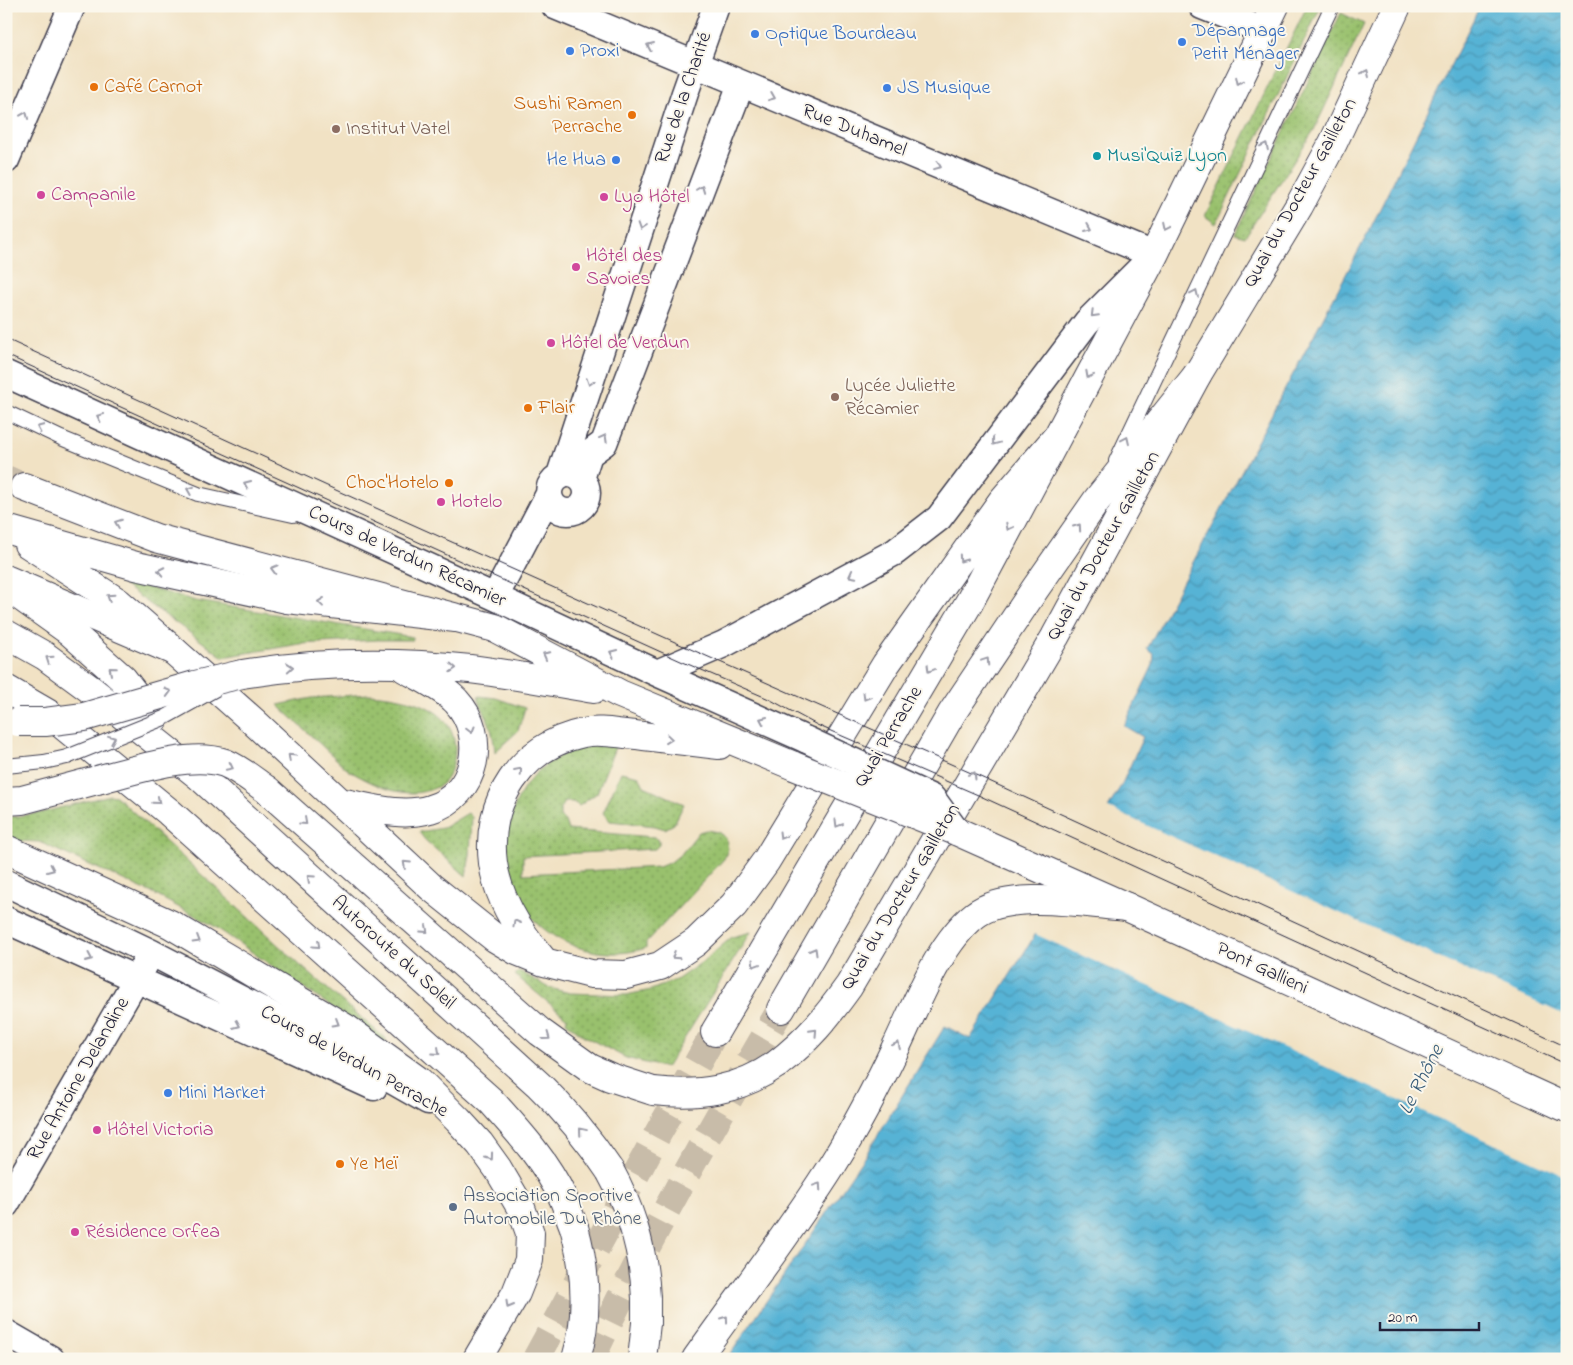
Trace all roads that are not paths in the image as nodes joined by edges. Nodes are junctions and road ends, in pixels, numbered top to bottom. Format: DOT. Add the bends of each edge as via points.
graph roads {
  1 [pos="72,6"];
  2 [pos="554,6"];
  3 [pos="716,6"];
  4 [pos="1202,6"];
  5 [pos="1275,6"];
  6 [pos="1332,6"];
  7 [pos="1397,6"];
  8 [pos="1264,31"];
  9 [pos="695,65"];
  10 [pos="741,84"];
  11 [pos="6,160"];
  12 [pos="1154,255"];
  13 [pos="6,374"];
  14 [pos="1197,375"];
  15 [pos="6,412"];
  16 [pos="1056,438"];
  17 [pos="563,483"];
  18 [pos="24,487"];
  19 [pos="1097,500"];
  20 [pos="340,526"];
  21 [pos="6,530"];
  22 [pos="6,580"];
  23 [pos="6,586"];
  24 [pos="494,597"];
  25 [pos="456,618"];
  26 [pos="6,634"];
  27 [pos="174,651"];
  28 [pos="399,665"];
  29 [pos="657,673"];
  30 [pos="242,674"];
  31 [pos="6,688"];
  32 [pos="620,694"];
  33 [pos="12,721"];
  34 [pos="750,748"];
  35 [pos="6,766"];
  36 [pos="198,775"];
  37 [pos="6,801"];
  38 [pos="340,802"];
  39 [pos="956,831"];
  40 [pos="6,849"];
  41 [pos="6,883"];
  42 [pos="1127,907"];
  43 [pos="6,920"];
  44 [pos="152,953"];
  45 [pos="544,962"];
  46 [pos="137,980"];
  47 [pos="781,1009"];
  48 [pos="715,1032"];
  49 [pos="1567,1108"];
  50 [pos="458,1120"];
  51 [pos="6,1204"];
  52 [pos="6,1332"];
  53 [pos="51,1359"];
  54 [pos="477,1359"];
  55 [pos="576,1359"];
  56 [pos="642,1359"];
  57 [pos="696,1359"];
  11 -- 1 [label="street, one-way"];
  9 -- 2 [label="street, Rue Duhamel, one-way"];
  3 -- 9 [label="street, Rue de la Charité"];
  4 -- 8 [label="street"];
  5 -- 8 [label="main road"];
  19 -- 6 [label="lane, one-way"];
  14 -- 7 [label="main road, Quai du Docteur Gailleton, one-way" via="1312,183"];
  8 -- 12 [label="main road, one-way"];
  9 -- 10 [label="street, Rue Duhamel"];
  9 -- 17 [label="street, Rue de la Charité, one-way"];
  10 -- 12 [label="street, Rue Duhamel, one-way"];
  17 -- 10 [label="street, Rue de la Charité, one-way" via="604,443"];
  12 -- 16 [label="main road, one-way"];
  12 -- 29 [label="street, one-way" via="1087,322 939,518 895,552 724,644"];
  20 -- 13 [label="street, Cours de Verdun Récamier, one-way"];
  14 -- 19 [label="main road"];
  37 -- 14 [label="main road, Quai du Docteur Gailleton, one-way, bridge" via="22,800 158,764 188,760 225,763 267,790 540,1032 590,1068 653,1091 692,1093 721,1090 751,1080 798,1048 849,986 1055,637"];
  20 -- 15 [label="lane, one-way" via="198,494"];
  16 -- 45 [label="main road, one-way" via="1002,501 886,664 766,861 734,905 696,942 660,966 626,975 591,974"];
  16 -- 48 [label="main road, Quai Perrache, one-way" via="970,601"];
  17 -- 24 [label="street, Rue de la Charité"];
  25 -- 18 [label="main road, one-way" via="156,538"];
  47 -- 19 [label="main road, one-way" via="952,713"];
  20 -- 24 [label="street, Cours de Verdun Récamier"];
  25 -- 21 [label="main road, one-way" via="287,598 136,566"];
  27 -- 21 [label="main road, one-way" via="118,602"];
  22 -- 27 [label="main road"];
  36 -- 23 [label="main road, one-way" via="123,679 69,632"];
  29 -- 24 [label="street, Cours de Verdun Récamier, one-way"];
  32 -- 25 [label="main road, one-way" via="495,628"];
  36 -- 26 [label="main road, Autoroute du Soleil, one-way" via="46,656"];
  38 -- 27 [label="main road, one-way"];
  30 -- 28 [label="main road, one-way" via="286,667"];
  28 -- 32 [label="main road, one-way" via="469,669"];
  28 -- 38 [label="main road, one-way" via="447,694 468,719 475,749 469,778 450,800 429,810 398,812"];
  39 -- 29 [label="street, Cours de Verdun Récamier, one-way, bridge" via="932,798"];
  33 -- 30 [label="main road, one-way, bridge" via="84,717"];
  35 -- 30 [label="lane, one-way, bridge" via="67,757 164,718"];
  31 -- 55 [label="main road, one-way, bridge" via="57,720 169,812 491,1101 525,1140 563,1198 574,1227 584,1284 583,1326"];
  32 -- 34 [label="main road, Pont Gallieni"];
  34 -- 39 [label="main road, Pont Gallieni, bridge"];
  45 -- 34 [label="main road, one-way" via="515,922 503,898 493,864 492,846 500,802 521,768 552,744 584,732"];
  56 -- 36 [label="main road, Autoroute du Soleil, one-way, bridge" via="646,1298 637,1235 610,1171 591,1141 539,1084"];
  45 -- 38 [label="main road, one-way" via="517,950 479,926 431,887"];
  39 -- 42 [label="main road, Pont Gallieni"];
  40 -- 50 [label="main road, one-way" via="170,924 347,1029 419,1081"];
  41 -- 44 [label="street, Cours de Verdun Perrache"];
  42 -- 49 [label="main road, Pont Gallieni"];
  57 -- 42 [label="main road, one-way" via="833,1163 884,1073 934,968 948,946 976,915 1000,903 1014,901"];
  43 -- 46 [label="street, Cours de Verdun Perrache, one-way"];
  44 -- 46 [label="street"];
  44 -- 50 [label="street, Cours de Verdun Perrache" via="335,1048"];
  46 -- 50 [label="street, Cours de Verdun Perrache, one-way" via="394,1096"];
  46 -- 51 [label="street, Rue Antoine Delandine"];
  50 -- 54 [label="main road, one-way" via="498,1169 522,1208 530,1233 529,1260 516,1293"];
  52 -- 53 [label="street"];
}
